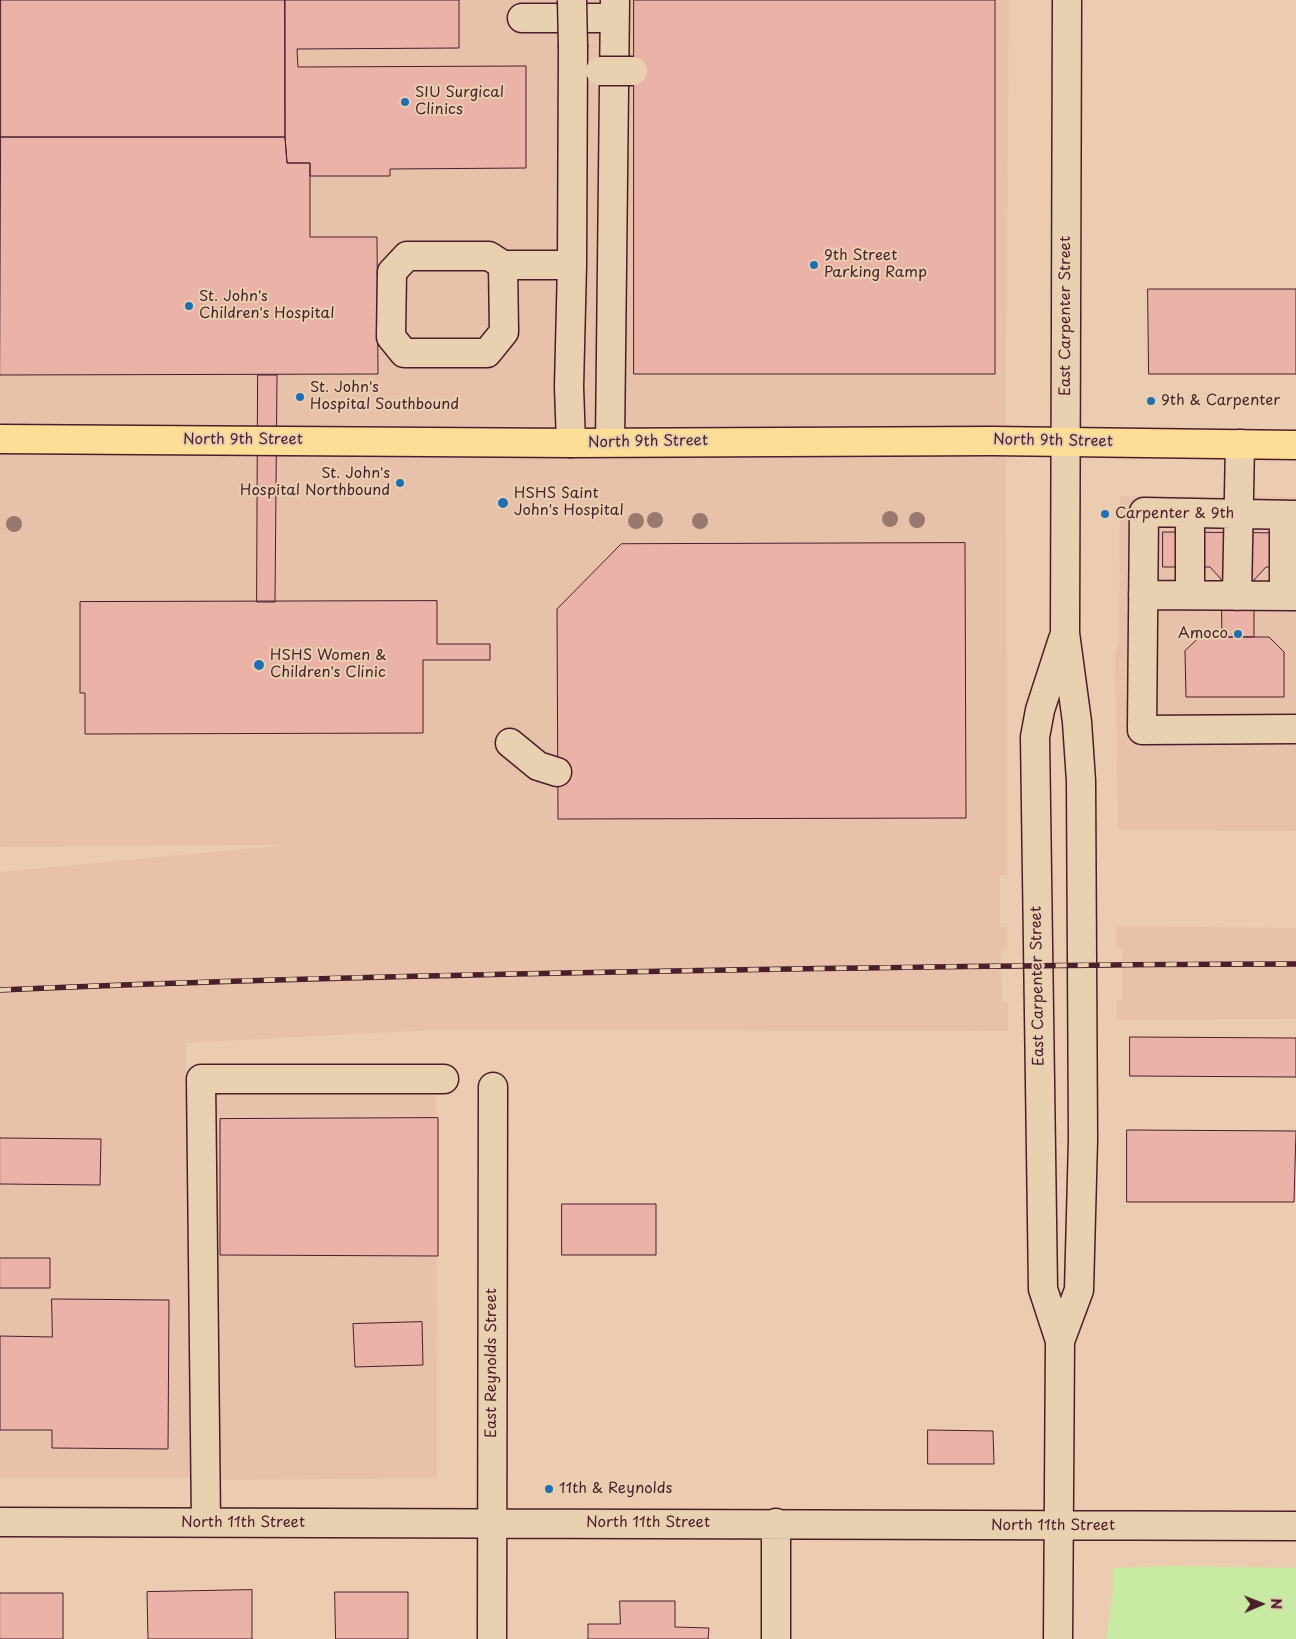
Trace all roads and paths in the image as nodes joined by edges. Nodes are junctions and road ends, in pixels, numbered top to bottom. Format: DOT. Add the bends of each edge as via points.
graph roads {
  1 [pos="572,0"];
  2 [pos="1067,0"];
  3 [pos="522,18"];
  4 [pos="615,20"];
  5 [pos="573,59"];
  6 [pos="634,71"];
  7 [pos="503,265"];
  8 [pos="572,265"];
  9 [pos="0,439"];
  10 [pos="610,442"];
  11 [pos="1065,442"];
  12 [pos="571,443"];
  13 [pos="1240,444"];
  14 [pos="1296,445"];
  15 [pos="1190,513"];
  16 [pos="1239,514"];
  17 [pos="1290,515"];
  18 [pos="1143,595"];
  19 [pos="1190,595"];
  20 [pos="1237,596"];
  21 [pos="1290,596"];
  22 [pos="1065,633"];
  23 [pos="1296,729"];
  24 [pos="510,744"];
  25 [pos="558,772"];
  26 [pos="444,1078"];
  27 [pos="494,1087"];
  28 [pos="1060,1341"];
  29 [pos="0,1522"];
  30 [pos="206,1522"];
  31 [pos="776,1522"];
  32 [pos="491,1523"];
  33 [pos="1059,1525"];
  34 [pos="1296,1526"];
  35 [pos="492,1639"];
  36 [pos="776,1639"];
  37 [pos="1058,1639"];
  1 -- 5 [label="street, bridge"];
  2 -- 11 [label="street, East Carpenter Street"];
  3 -- 4 [label="street"];
  4 -- 10 [label="street"];
  5 -- 6 [label="street, bridge" via="600,71"];
  5 -- 8 [label="street"];
  7 -- 7 [label="street" via="488,256 407,256 392,272 391,337 404,353 487,353 504,332"];
  7 -- 8 [label="street"];
  8 -- 12 [label="street"];
  9 -- 12 [label="main road, North 9th Street"];
  10 -- 11 [label="main road, North 9th Street"];
  10 -- 12 [label="main road, North 9th Street"];
  11 -- 13 [label="main road, North 9th Street"];
  11 -- 22 [label="street, East Carpenter Street"];
  13 -- 14 [label="main road, North 9th Street"];
  13 -- 16 [label="street"];
  15 -- 16 [label="street"];
  15 -- 18 [label="street" via="1144,512"];
  15 -- 19 [label="street"];
  16 -- 17 [label="street"];
  16 -- 20 [label="street"];
  17 -- 21 [label="street"];
  18 -- 19 [label="street"];
  18 -- 23 [label="street" via="1142,730"];
  19 -- 20 [label="street"];
  20 -- 21 [label="street"];
  22 -- 28 [label="street, East Carpenter Street" via="1081,781 1083,1140 1079,1290"];
  22 -- 28 [label="street, East Carpenter Street" via="1040,710 1035,737 1043,1289"];
  24 -- 25 [label="street" via="538,766"];
  26 -- 30 [label="street" via="202,1079"];
  27 -- 32 [label="street, East Reynolds Street"];
  28 -- 33 [label="street, East Carpenter Street"];
  29 -- 30 [label="street, North 11th Street"];
  30 -- 32 [label="street, North 11th Street"];
  31 -- 32 [label="street, North 11th Street"];
  31 -- 33 [label="street, North 11th Street"];
  31 -- 36 [label="street"];
  32 -- 35 [label="street, East Reynolds Street"];
  33 -- 34 [label="street, North 11th Street"];
  33 -- 37 [label="street, East Carpenter Street"];
}
